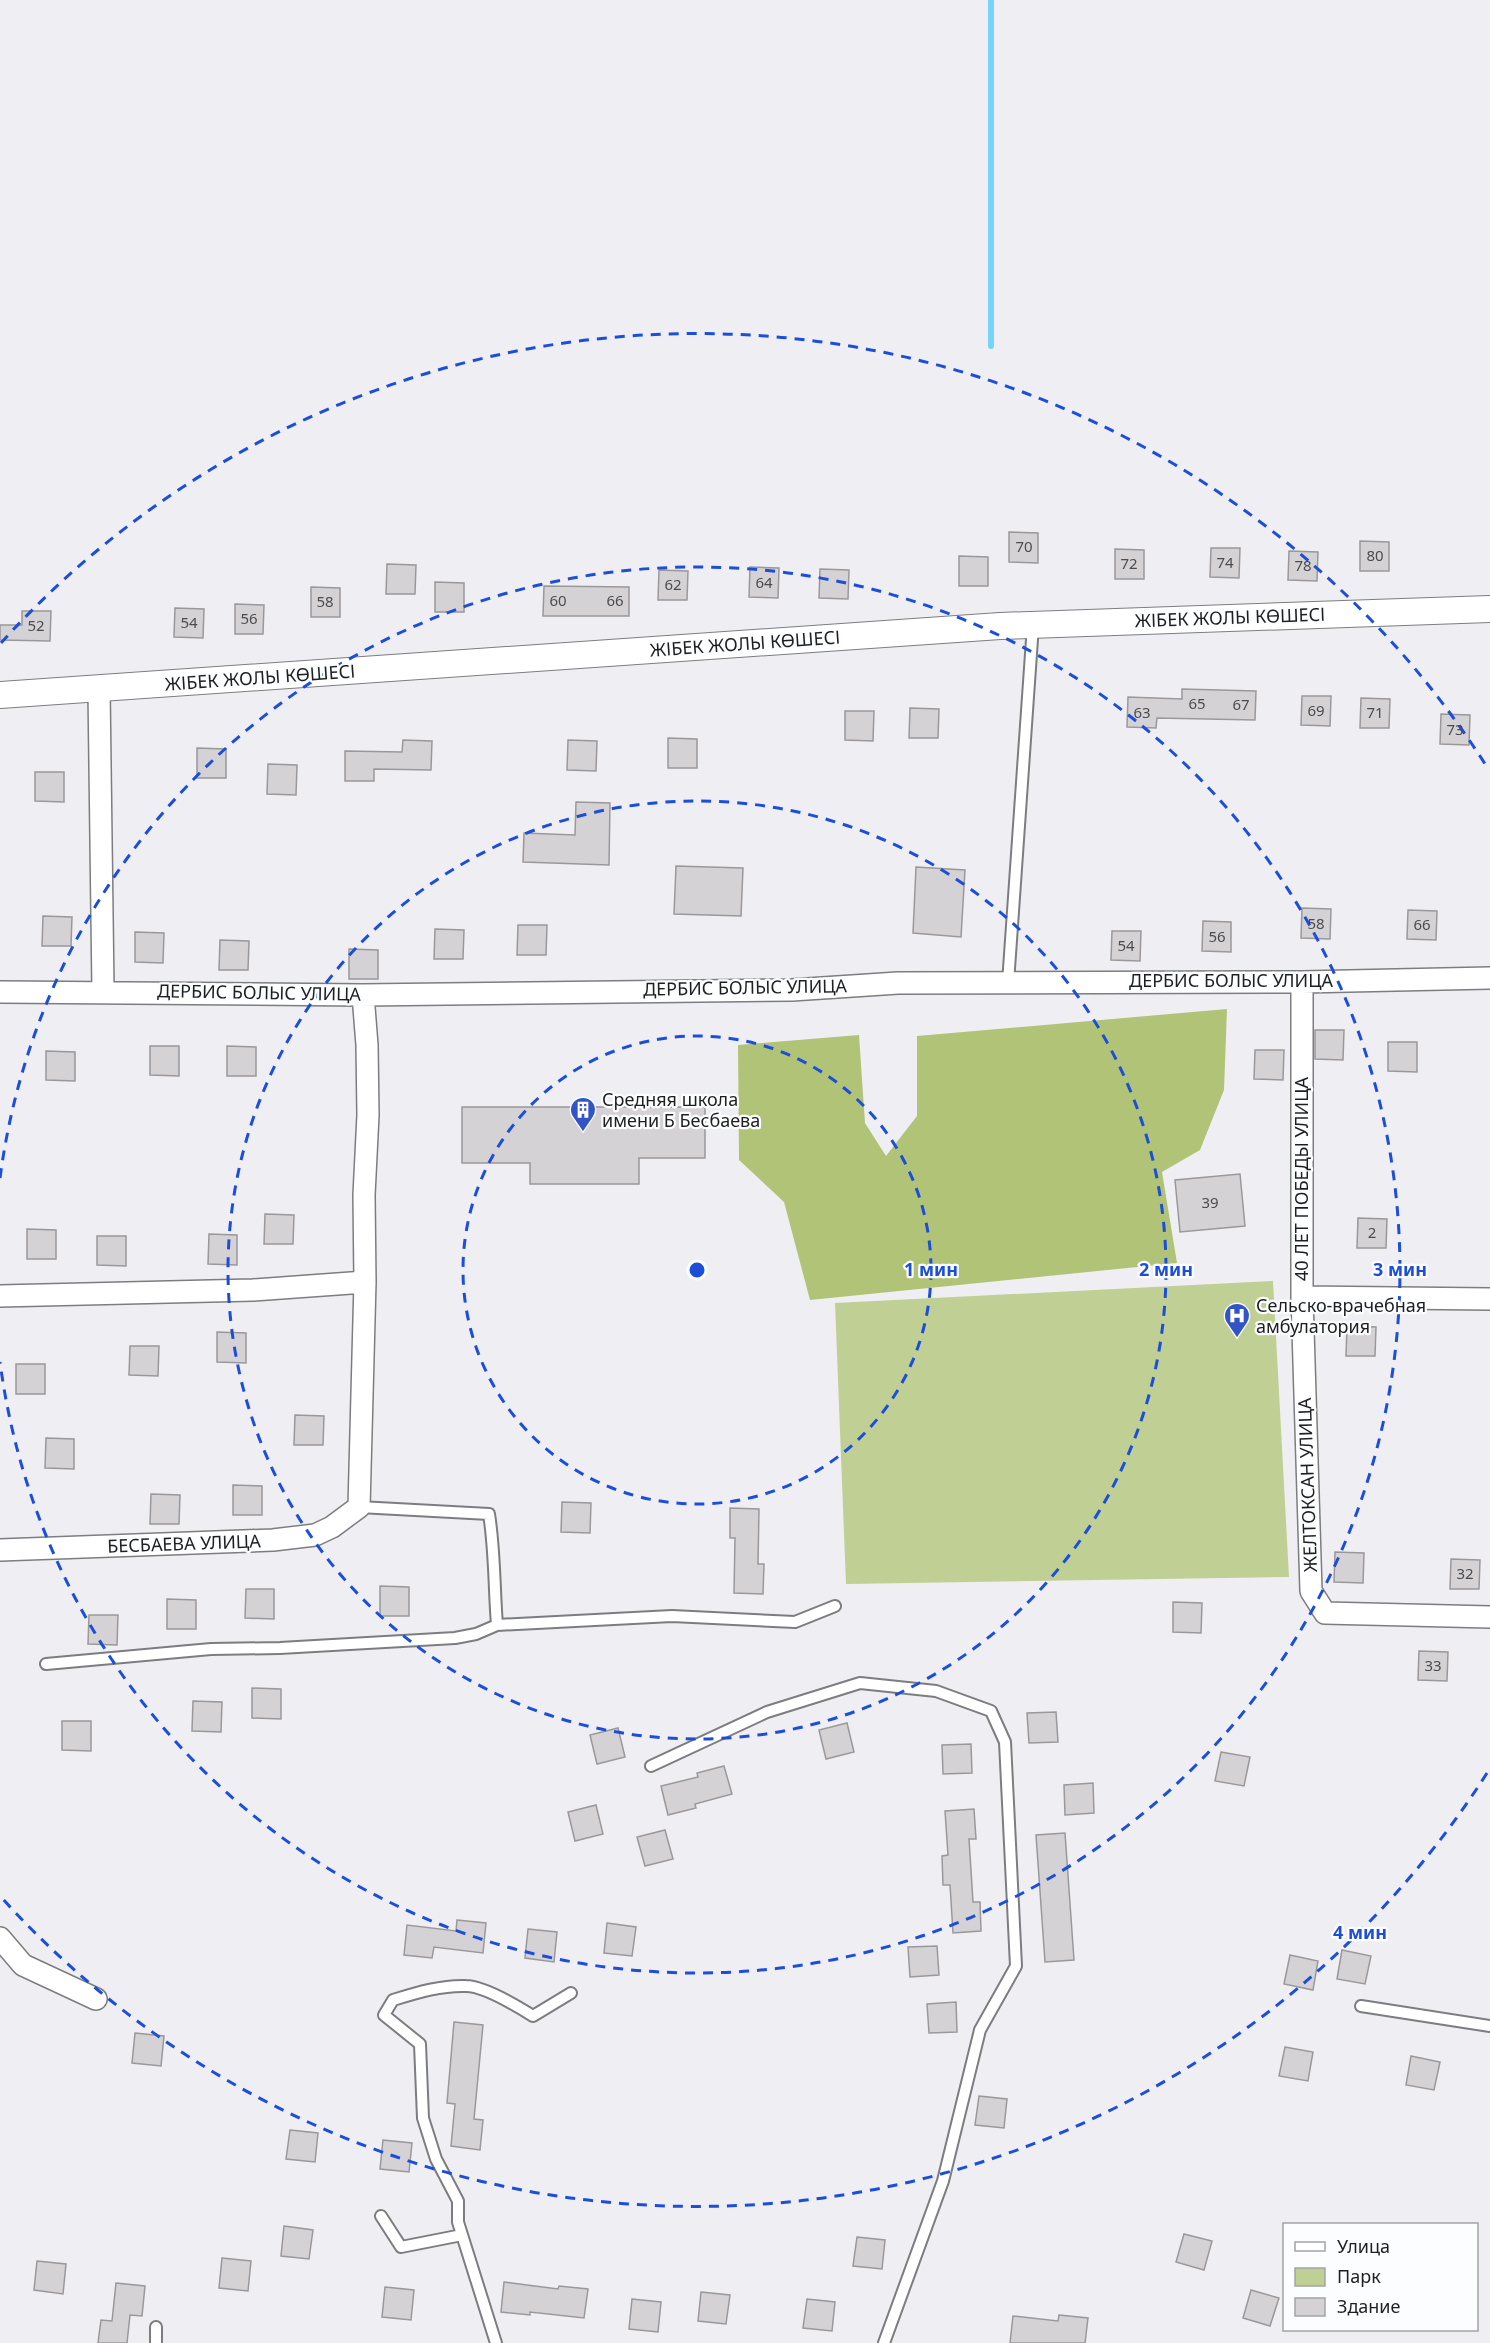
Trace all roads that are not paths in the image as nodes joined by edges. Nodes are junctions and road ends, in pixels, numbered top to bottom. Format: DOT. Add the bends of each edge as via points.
graph roads {
  1 [pos="1490,609"];
  2 [pos="1033,625"];
  3 [pos="99,689"];
  4 [pos="0,695"];
  5 [pos="1490,978"];
  6 [pos="1302,982"];
  7 [pos="1008,983"];
  8 [pos="103,991"];
  9 [pos="0,992"];
  10 [pos="363,995"];
  11 [pos="365,1282"];
  12 [pos="0,1296"];
  13 [pos="1302,1297"];
  14 [pos="1490,1299"];
  15 [pos="359,1507"];
  16 [pos="0,1550"];
  17 [pos="836,1606"];
  18 [pos="1490,1617"];
  19 [pos="497,1625"];
  20 [pos="46,1664"];
  21 [pos="651,1766"];
  22 [pos="0,1938"];
  23 [pos="571,1993"];
  24 [pos="96,1999"];
  25 [pos="1361,2006"];
  26 [pos="1490,2026"];
  27 [pos="381,2216"];
  28 [pos="462,2235"];
  29 [pos="156,2326"];
  30 [pos="156,2343"];
  31 [pos="496,2343"];
  32 [pos="884,2343"];
  1 -- 2 [label="street, ЖІБЕК ЖОЛЫ КӨШЕСІ"];
  2 -- 3 [label="street, ЖІБЕК ЖОЛЫ КӨШЕСІ"];
  2 -- 7 [label="lane"];
  3 -- 4 [label="street, ЖІБЕК ЖОЛЫ КӨШЕСІ"];
  3 -- 8 [label="street"];
  5 -- 6 [label="street, ДЕРБИС БОЛЫС УЛИЦА"];
  6 -- 7 [label="street, ДЕРБИС БОЛЫС УЛИЦА"];
  6 -- 13 [label="street, 40 ЛЕТ ПОБЕДЫ УЛИЦА"];
  7 -- 10 [label="street, ДЕРБИС БОЛЫС УЛИЦА"];
  8 -- 9 [label="street, ДЕРБИС БОЛЫС УЛИЦА"];
  8 -- 10 [label="street, ДЕРБИС БОЛЫС УЛИЦА"];
  10 -- 11 [label="street" via="368,1115"];
  11 -- 12 [label="street" via="253,1290"];
  11 -- 15 [label="street"];
  13 -- 14 [label="street, 40 ЛЕТ ПОБЕДЫ УЛИЦА"];
  13 -- 18 [label="street, ЖЕЛТОКСАН УЛИЦА" via="1311,1591 1325,1613"];
  15 -- 16 [label="street, БЕСБАЕВА УЛИЦА" via="315,1535"];
  15 -- 19 [label="lane" via="489,1514 495,1547"];
  17 -- 19 [label="lane" via="795,1622 672,1616"];
  19 -- 20 [label="lane" via="455,1638 211,1649"];
  21 -- 32 [label="lane" via="767,1712 860,1683 936,1691 991,1711 1005,1742 1016,1966 980,2030 943,2181"];
  22 -- 24 [label="street" via="23,1965"];
  23 -- 28 [label="lane" via="533,2016 507,2000 468,1985 427,1990 393,2000 384,2015 420,2044 423,2118 436,2159 458,2201"];
  25 -- 26 [label="lane"];
  27 -- 28 [label="lane" via="401,2247"];
  28 -- 31 [label="lane"];
  29 -- 30 [label="lane"];
}
